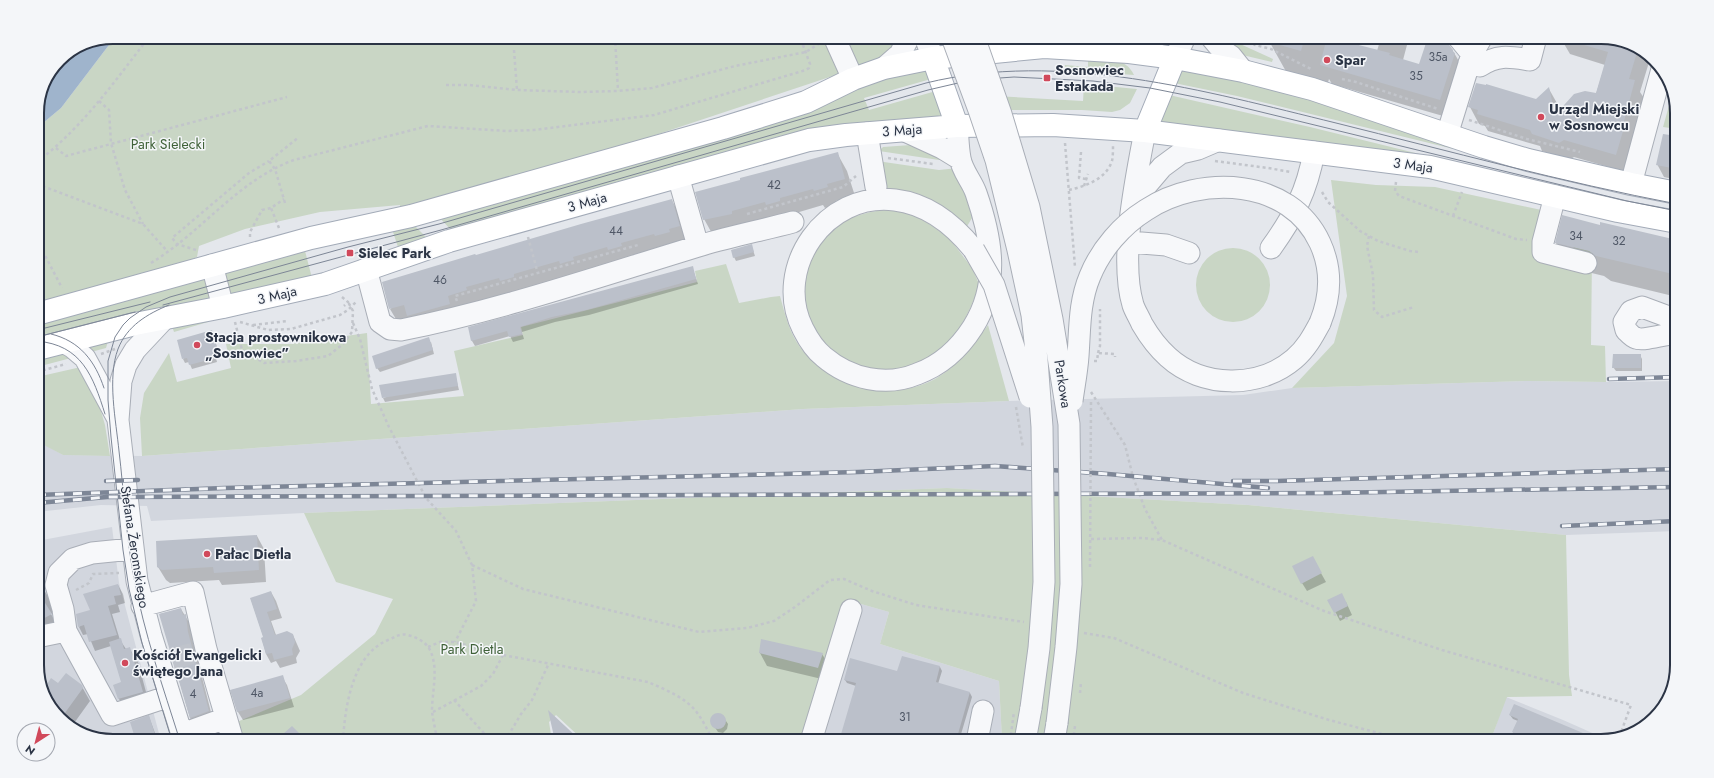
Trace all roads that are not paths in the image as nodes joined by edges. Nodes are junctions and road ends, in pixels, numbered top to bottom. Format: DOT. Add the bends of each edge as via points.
graph roads {
  1 [pos="837,44"];
  2 [pos="905,44"];
  3 [pos="928,44"];
  4 [pos="955,44"];
  5 [pos="977,44"];
  6 [pos="1036,44"];
  7 [pos="1144,44"];
  8 [pos="1182,44"];
  9 [pos="1217,44"];
  10 [pos="1466,44"];
  11 [pos="1534,44"];
  12 [pos="1044,47"];
  13 [pos="1474,51"];
  14 [pos="1130,52"];
  15 [pos="934,58"];
  16 [pos="1175,58"];
  17 [pos="884,68"];
  18 [pos="1243,71"];
  19 [pos="1660,77"];
  20 [pos="853,79"];
  21 [pos="957,126"];
  22 [pos="905,130"];
  23 [pos="1145,131"];
  24 [pos="867,133"];
  25 [pos="1447,135"];
  26 [pos="1219,140"];
  27 [pos="1314,152"];
  28 [pos="960,159"];
  29 [pos="678,176"];
  30 [pos="1630,184"];
  31 [pos="876,187"];
  32 [pos="1670,192"];
  33 [pos="1555,196"];
  34 [pos="1134,200"];
  35 [pos="1670,221"];
  36 [pos="793,222"];
  37 [pos="1129,242"];
  38 [pos="698,246"];
  39 [pos="1271,248"];
  40 [pos="1189,253"];
  41 [pos="206,258"];
  42 [pos="1586,263"];
  43 [pos="368,276"];
  44 [pos="44,312"];
  45 [pos="229,317"];
  46 [pos="1670,317"];
  47 [pos="165,318"];
  48 [pos="1670,334"];
  49 [pos="63,342"];
  50 [pos="44,347"];
  51 [pos="118,420"];
  52 [pos="1069,424"];
  53 [pos="1042,427"];
  54 [pos="132,548"];
  55 [pos="142,606"];
  56 [pos="851,610"];
  57 [pos="66,631"];
  58 [pos="44,635"];
  59 [pos="170,696"];
  60 [pos="983,712"];
  61 [pos="226,718"];
  62 [pos="182,734"];
  63 [pos="192,734"];
  64 [pos="231,734"];
  65 [pos="813,734"];
  66 [pos="978,734"];
  67 [pos="1026,734"];
  68 [pos="1055,734"];
  1 -- 20 [label="street"];
  2 -- 17 [label="street" via="900,54"];
  3 -- 15 [label="street"];
  4 -- 53 [label="street, Parkowa, bridge" via="996,160 1018,250 1032,315"];
  5 -- 52 [label="street, Parkowa, bridge" via="1002,114 1029,207 1052,319"];
  6 -- 12 [label="street"];
  7 -- 14 [label="street"];
  8 -- 16 [label="street"];
  9 -- 18 [label="street"];
  10 -- 13 [label="street"];
  11 -- 13 [label="street" via="1530,60 1504,56 1490,59 1480,66"];
  12 -- 14 [label="main road"];
  12 -- 15 [label="main road"];
  13 -- 25 [label="street"];
  14 -- 16 [label="main road"];
  15 -- 17 [label="main road"];
  15 -- 21 [label="main road"];
  16 -- 18 [label="main road"];
  16 -- 23 [label="main road"];
  17 -- 20 [label="main road"];
  18 -- 25 [label="main road" via="1312,90"];
  19 -- 30 [label="street"];
  20 -- 41 [label="main road" via="806,102 723,128 411,216"];
  21 -- 22 [label="main road, 3 Maja"];
  21 -- 23 [label="main road, 3 Maja" via="1052,125"];
  21 -- 28 [label="street"];
  22 -- 24 [label="main road, 3 Maja"];
  22 -- 28 [label="street"];
  23 -- 26 [label="main road, 3 Maja"];
  23 -- 34 [label="street"];
  24 -- 29 [label="main road, 3 Maja" via="809,140"];
  24 -- 31 [label="street"];
  25 -- 30 [label="main road" via="1528,160"];
  26 -- 27 [label="main road, 3 Maja"];
  26 -- 34 [label="street" via="1181,153 1162,167"];
  27 -- 33 [label="main road, 3 Maja" via="1430,166"];
  27 -- 39 [label="street" via="1316,181 1306,187 1289,223"];
  28 -- 53 [label="street, bridge" via="976,192 990,244 991,257 990,285 983,308 968,336 951,355 929,370 906,379 868,379 854,375 831,363 814,346 795,309 794,284 799,261 804,248 820,226 856,204 881,199 922,207 955,229 981,262 998,296"];
  29 -- 38 [label="street"];
  29 -- 43 [label="main road, 3 Maja" via="449,241"];
  30 -- 32 [label="main road"];
  33 -- 35 [label="main road, 3 Maja"];
  33 -- 42 [label="street" via="1542,242 1543,252"];
  34 -- 37 [label="street"];
  36 -- 38 [label="street"];
  37 -- 40 [label="street" via="1166,245"];
  37 -- 52 [label="street, bridge" via="1128,283 1134,306 1145,328 1168,358 1199,375 1222,380 1247,380 1288,364 1307,345 1320,323 1328,299 1327,264 1312,228 1296,211 1276,198 1241,188 1204,188 1169,198 1146,209 1117,234 1102,253 1090,275 1081,309"];
  38 -- 43 [label="street" via="496,306 401,330 390,329 380,322"];
  41 -- 44 [label="main road"];
  41 -- 45 [label="street"];
  43 -- 45 [label="main road, 3 Maja" via="325,284"];
  45 -- 47 [label="main road, 3 Maja"];
  46 -- 48 [label="street" via="1642,307 1631,311 1624,322 1626,330 1634,338 1643,339"];
  47 -- 49 [label="main road, 3 Maja"];
  47 -- 51 [label="street, Stefana Żeromskiego" via="135,350 126,365 120,381"];
  49 -- 50 [label="main road, 3 Maja"];
  49 -- 51 [label="street, Stefana Żeromskiego" via="85,358"];
  51 -- 54 [label="street, Stefana Żeromskiego"];
  52 -- 68 [label="street, Parkowa, bridge" via="1071,584"];
  53 -- 67 [label="street, Parkowa, bridge" via="1044,582"];
  54 -- 55 [label="street, Stefana Żeromskiego"];
  54 -- 57 [label="street" via="92,553 73,559 59,573 56,585 64,609"];
  55 -- 59 [label="street, Stefana Żeromskiego" via="165,661"];
  55 -- 61 [label="street" via="193,592 200,651"];
  56 -- 65 [label="street"];
  57 -- 58 [label="street"];
  57 -- 59 [label="street" via="112,715"];
  59 -- 62 [label="street, Stefana Żeromskiego"];
  60 -- 66 [label="street"];
  61 -- 63 [label="street"];
  61 -- 64 [label="street"];
}
